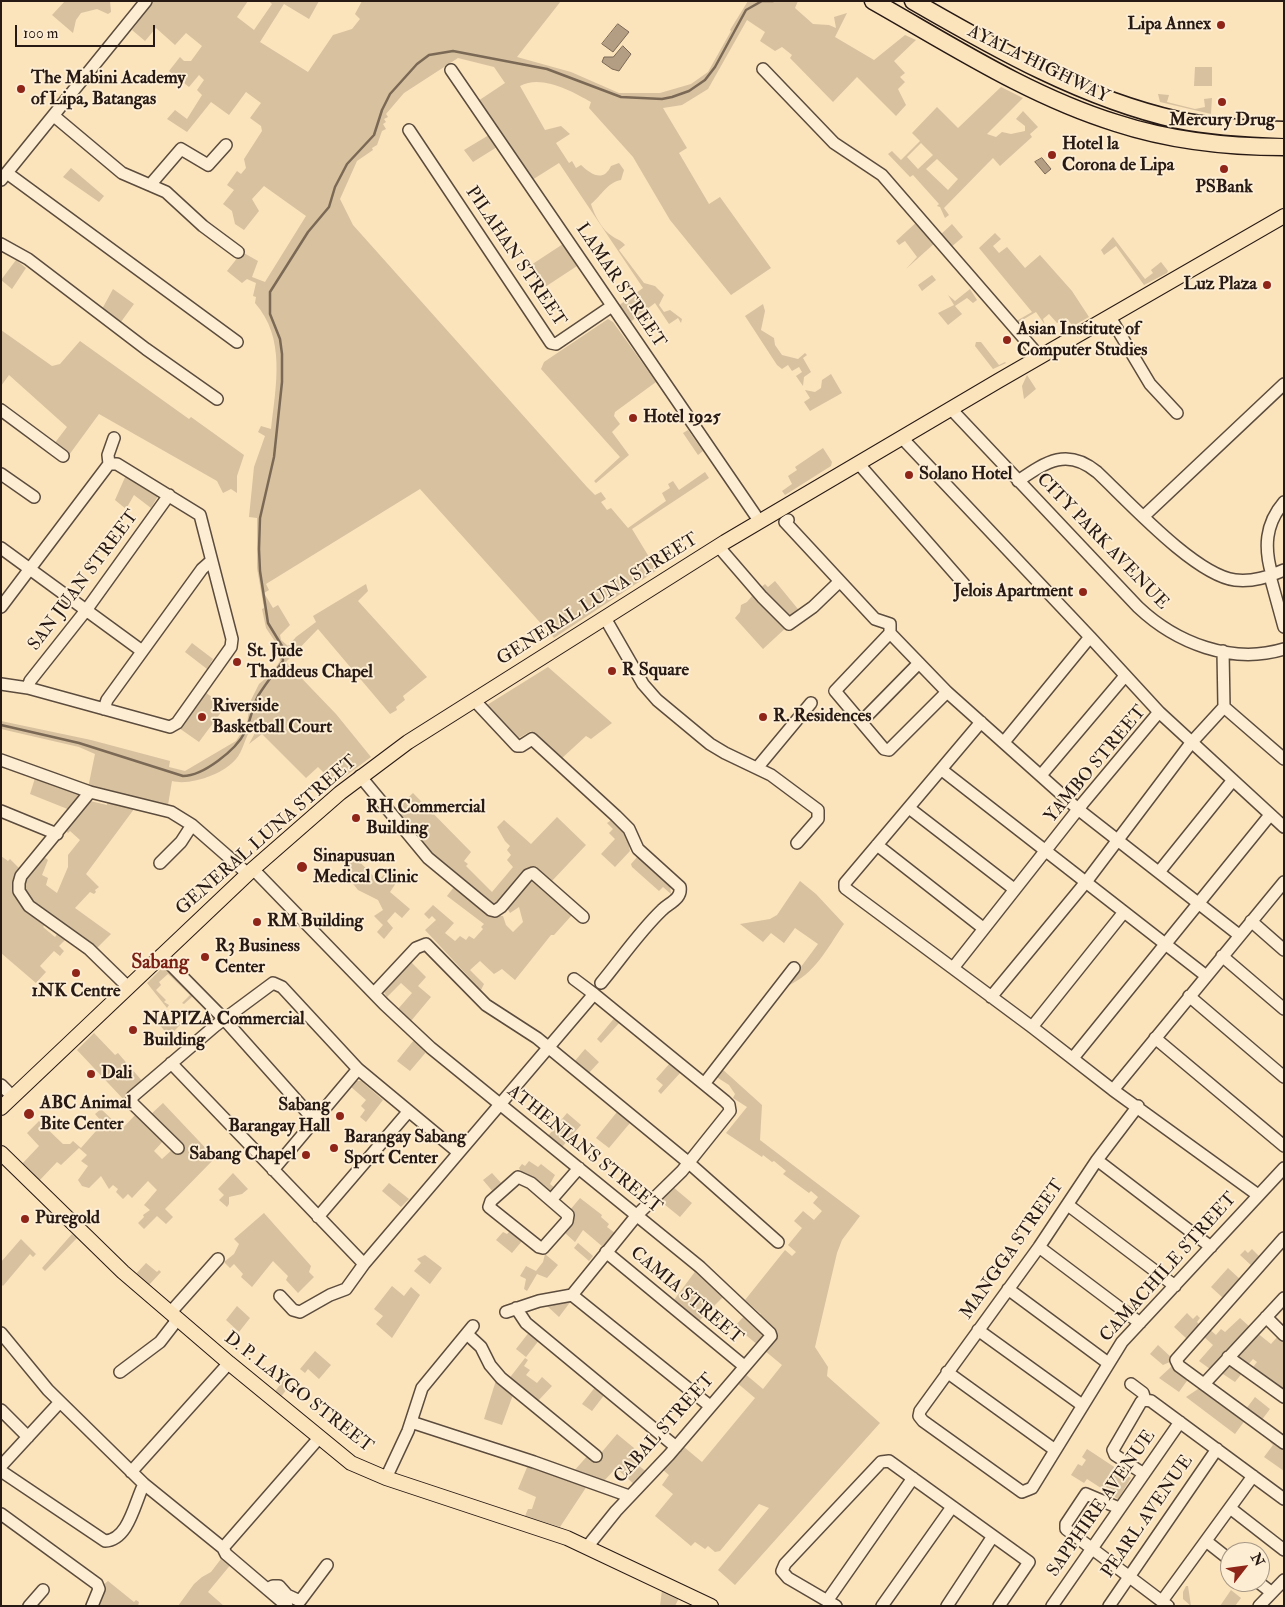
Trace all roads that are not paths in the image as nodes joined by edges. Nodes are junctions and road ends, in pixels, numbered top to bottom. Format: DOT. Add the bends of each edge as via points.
graph roads {
  1 [pos="146,1"];
  2 [pos="912,1"];
  3 [pos="879,3"];
  4 [pos="763,68"];
  5 [pos="451,70"];
  6 [pos="54,116"];
  7 [pos="409,130"];
  8 [pos="1284,130"];
  9 [pos="226,145"];
  10 [pos="1284,147"];
  11 [pos="4,176"];
  12 [pos="150,184"];
  13 [pos="1284,216"];
  14 [pos="1,244"];
  15 [pos="238,252"];
  16 [pos="612,306"];
  17 [pos="1110,317"];
  18 [pos="237,342"];
  19 [pos="1040,357"];
  20 [pos="1284,384"];
  21 [pos="217,399"];
  22 [pos="951,409"];
  23 [pos="1,410"];
  24 [pos="1177,413"];
  25 [pos="114,438"];
  26 [pos="902,438"];
  27 [pos="63,456"];
  28 [pos="858,463"];
  29 [pos="109,464"];
  30 [pos="1,474"];
  31 [pos="1018,480"];
  32 [pos="169,496"];
  33 [pos="34,497"];
  34 [pos="1284,502"];
  35 [pos="1144,516"];
  36 [pos="788,520"];
  37 [pos="760,522"];
  38 [pos="718,546"];
  39 [pos="1,548"];
  40 [pos="211,561"];
  41 [pos="30,568"];
  42 [pos="1284,570"];
  43 [pos="1271,575"];
  44 [pos="839,582"];
  45 [pos="964,584"];
  46 [pos="1,607"];
  47 [pos="87,609"];
  48 [pos="605,618"];
  49 [pos="1284,627"];
  50 [pos="890,633"];
  51 [pos="1090,636"];
  52 [pos="1284,649"];
  53 [pos="142,651"];
  54 [pos="1223,652"];
  55 [pos="919,663"];
  56 [pos="1125,676"];
  57 [pos="1,684"];
  58 [pos="28,688"];
  59 [pos="947,692"];
  60 [pos="474,700"];
  61 [pos="811,703"];
  62 [pos="1224,707"];
  63 [pos="104,709"];
  64 [pos="1159,712"];
  65 [pos="862,721"];
  66 [pos="981,722"];
  67 [pos="1004,742"];
  68 [pos="1191,743"];
  69 [pos="1284,759"];
  70 [pos="1,760"];
  71 [pos="757,768"];
  72 [pos="942,770"];
  73 [pos="1042,774"];
  74 [pos="360,776"];
  75 [pos="1233,780"];
  76 [pos="90,792"];
  77 [pos="909,808"];
  78 [pos="1079,810"];
  79 [pos="1,811"];
  80 [pos="1270,815"];
  81 [pos="192,825"];
  82 [pos="1284,827"];
  83 [pos="56,834"];
  84 [pos="1117,841"];
  85 [pos="797,843"];
  86 [pos="877,845"];
  87 [pos="1045,853"];
  88 [pos="160,863"];
  89 [pos="251,872"];
  90 [pos="1159,872"];
  91 [pos="1086,882"];
  92 [pos="1283,885"];
  93 [pos="1014,889"];
  94 [pos="1198,904"];
  95 [pos="1124,912"];
  96 [pos="583,917"];
  97 [pos="1251,921"];
  98 [pos="983,928"];
  99 [pos="1239,935"];
  100 [pos="1166,945"];
  101 [pos="1284,950"];
  102 [pos="161,955"];
  103 [pos="1222,956"];
  104 [pos="794,968"];
  105 [pos="953,968"];
  106 [pos="1205,976"];
  107 [pos="574,979"];
  108 [pos="601,983"];
  109 [pos="128,987"];
  110 [pos="374,993"];
  111 [pos="594,994"];
  112 [pos="1189,996"];
  113 [pos="991,997"];
  114 [pos="1284,1009"];
  115 [pos="224,1019"];
  116 [pos="1032,1027"];
  117 [pos="1155,1038"];
  118 [pos="548,1047"];
  119 [pos="1073,1058"];
  120 [pos="171,1063"];
  121 [pos="358,1069"];
  122 [pos="1284,1077"];
  123 [pos="704,1084"];
  124 [pos="1,1085"];
  125 [pos="1113,1090"];
  126 [pos="13,1097"];
  127 [pos="498,1104"];
  128 [pos="1138,1106"];
  129 [pos="1,1108"];
  130 [pos="408,1112"];
  131 [pos="315,1121"];
  132 [pos="1284,1146"];
  133 [pos="178,1148"];
  134 [pos="458,1152"];
  135 [pos="1,1153"];
  136 [pos="1097,1160"];
  137 [pos="689,1163"];
  138 [pos="579,1168"];
  139 [pos="1284,1168"];
  140 [pos="272,1170"];
  141 [pos="1258,1195"];
  142 [pos="552,1199"];
  143 [pos="1068,1205"];
  144 [pos="637,1215"];
  145 [pos="318,1216"];
  146 [pos="1284,1238"];
  147 [pos="778,1242"];
  148 [pos="1038,1247"];
  149 [pos="1211,1247"];
  150 [pos="606,1252"];
  151 [pos="218,1259"];
  152 [pos="364,1264"];
  153 [pos="1175,1286"];
  154 [pos="1008,1289"];
  155 [pos="572,1295"];
  156 [pos="280,1296"];
  157 [pos="1284,1298"];
  158 [pos="173,1316"];
  159 [pos="1266,1317"];
  160 [pos="1140,1323"];
  161 [pos="978,1330"];
  162 [pos="1,1332"];
  163 [pos="1284,1335"];
  164 [pos="771,1336"];
  165 [pos="1228,1357"];
  166 [pos="1108,1363"];
  167 [pos="229,1364"];
  168 [pos="744,1366"];
  169 [pos="120,1372"];
  170 [pos="947,1372"];
  171 [pos="1131,1384"];
  172 [pos="1204,1384"];
  173 [pos="1284,1397"];
  174 [pos="1145,1400"];
  175 [pos="60,1402"];
  176 [pos="710,1406"];
  177 [pos="1082,1406"];
  178 [pos="1,1410"];
  179 [pos="411,1422"];
  180 [pos="1180,1422"];
  181 [pos="28,1437"];
  182 [pos="319,1438"];
  183 [pos="1284,1443"];
  184 [pos="676,1448"];
  185 [pos="1217,1449"];
  186 [pos="1055,1450"];
  187 [pos="596,1456"];
  188 [pos="1,1466"];
  189 [pos="1,1471"];
  190 [pos="132,1472"];
  191 [pos="1144,1474"];
  192 [pos="1253,1476"];
  193 [pos="386,1478"];
  194 [pos="913,1478"];
  195 [pos="144,1484"];
  196 [pos="1028,1492"];
  197 [pos="629,1496"];
  198 [pos="1284,1499"];
  199 [pos="952,1508"];
  200 [pos="1119,1508"];
  201 [pos="1230,1508"];
  202 [pos="1,1514"];
  203 [pos="993,1536"];
  204 [pos="1206,1541"];
  205 [pos="587,1547"];
  206 [pos="223,1548"];
  207 [pos="1091,1548"];
  208 [pos="1284,1550"];
  209 [pos="1220,1552"];
  210 [pos="327,1565"];
  211 [pos="1130,1575"];
  212 [pos="1284,1580"];
  213 [pos="267,1589"];
  214 [pos="43,1590"];
  215 [pos="1271,1592"];
  216 [pos="832,1603"];
  217 [pos="1165,1603"];
  218 [pos="29,1606"];
  219 [pos="92,1606"];
  220 [pos="287,1606"];
  221 [pos="711,1606"];
  222 [pos="882,1606"];
  223 [pos="947,1606"];
  224 [pos="999,1606"];
  225 [pos="1052,1606"];
  226 [pos="1109,1606"];
  227 [pos="1259,1606"];
  1 -- 6 [label="street"];
  2 -- 8 [label="highway, AYALA HIGHWAY" via="1046,71 1128,106 1212,125"];
  3 -- 10 [label="highway, AYALA HIGHWAY" via="1008,77 1116,124 1197,142"];
  4 -- 19 [label="street" via="834,143 882,175"];
  5 -- 16 [label="street, LAMAR STREET"];
  6 -- 11 [label="street"];
  6 -- 12 [label="street" via="122,173"];
  7 -- 16 [label="street, PILAHAN STREET" via="550,342 556,344"];
  9 -- 12 [label="street" via="208,165 181,149"];
  11 -- 18 [label="street"];
  12 -- 15 [label="street" via="166,192"];
  13 -- 17 [label="main road, GENERAL LUNA STREET"];
  14 -- 21 [label="street" via="28,259"];
  16 -- 37 [label="street, LAMAR STREET"];
  17 -- 19 [label="main road, GENERAL LUNA STREET"];
  17 -- 24 [label="street" via="1146,379"];
  19 -- 22 [label="main road, GENERAL LUNA STREET"];
  20 -- 35 [label="street"];
  22 -- 26 [label="main road, GENERAL LUNA STREET"];
  22 -- 31 [label="street, CITY PARK AVENUE"];
  23 -- 27 [label="street"];
  25 -- 29 [label="street" via="108,455"];
  26 -- 28 [label="main road, GENERAL LUNA STREET"];
  26 -- 51 [label="street"];
  28 -- 37 [label="main road, GENERAL LUNA STREET"];
  28 -- 45 [label="street"];
  29 -- 32 [label="street" via="117,464"];
  29 -- 41 [label="street"];
  30 -- 33 [label="street"];
  31 -- 35 [label="street" via="1052,461 1077,460 1093,469"];
  31 -- 54 [label="street, CITY PARK AVENUE" via="1152,621 1179,638"];
  32 -- 40 [label="street" via="201,517"];
  32 -- 47 [label="street, SAN JUAN STREET"];
  34 -- 43 [label="street" via="1271,520 1267,535"];
  35 -- 43 [label="street" via="1194,561 1217,575 1237,580"];
  36 -- 44 [label="street" via="785,522"];
  37 -- 38 [label="main road, GENERAL LUNA STREET"];
  38 -- 44 [label="street" via="789,624"];
  38 -- 48 [label="main road, GENERAL LUNA STREET"];
  39 -- 41 [label="street"];
  40 -- 53 [label="street" via="202,568"];
  40 -- 63 [label="street" via="232,645 172,726"];
  41 -- 46 [label="street"];
  41 -- 47 [label="street"];
  42 -- 43 [label="street"];
  43 -- 49 [label="street"];
  44 -- 50 [label="street" via="874,619 890,624"];
  47 -- 53 [label="street"];
  47 -- 58 [label="street, SAN JUAN STREET" via="30,681"];
  48 -- 60 [label="main road, GENERAL LUNA STREET"];
  48 -- 71 [label="street" via="652,695 710,744"];
  50 -- 55 [label="street"];
  50 -- 65 [label="street" via="835,691"];
  51 -- 56 [label="street"];
  51 -- 67 [label="street"];
  52 -- 54 [label="street, CITY PARK AVENUE" via="1263,653"];
  53 -- 63 [label="street"];
  54 -- 62 [label="street"];
  55 -- 59 [label="street"];
  55 -- 65 [label="street"];
  56 -- 64 [label="street"];
  56 -- 73 [label="street"];
  57 -- 58 [label="street"];
  58 -- 63 [label="street"];
  59 -- 65 [label="street" via="889,750 884,749"];
  59 -- 66 [label="street"];
  60 -- 74 [label="main road, GENERAL LUNA STREET"];
  60 -- 108 [label="street" via="517,746 532,739 579,780 628,828 638,849 680,887 677,899 653,920"];
  61 -- 71 [label="street"];
  62 -- 68 [label="street"];
  62 -- 69 [label="street"];
  64 -- 68 [label="street, YAMBO STREET"];
  64 -- 78 [label="street, YAMBO STREET"];
  66 -- 67 [label="street"];
  66 -- 72 [label="street"];
  67 -- 73 [label="street"];
  68 -- 75 [label="street, YAMBO STREET"];
  68 -- 84 [label="street"];
  70 -- 76 [label="street, ATHENIANS STREET"];
  71 -- 85 [label="street" via="818,810 818,819"];
  72 -- 77 [label="street"];
  72 -- 87 [label="street"];
  73 -- 78 [label="street"];
  74 -- 89 [label="main road, GENERAL LUNA STREET"];
  74 -- 96 [label="street" via="428,858 491,910 500,909 533,873"];
  75 -- 80 [label="street, YAMBO STREET"];
  75 -- 90 [label="street"];
  76 -- 81 [label="street, ATHENIANS STREET" via="165,810"];
  76 -- 83 [label="street"];
  77 -- 86 [label="street"];
  77 -- 93 [label="street"];
  78 -- 84 [label="street"];
  78 -- 87 [label="street, YAMBO STREET"];
  79 -- 83 [label="street"];
  80 -- 82 [label="street, YAMBO STREET"];
  80 -- 94 [label="street"];
  81 -- 88 [label="street"];
  81 -- 89 [label="street, ATHENIANS STREET"];
  83 -- 109 [label="street" via="22,876 19,883 23,900 90,949"];
  84 -- 90 [label="street"];
  84 -- 91 [label="street"];
  86 -- 98 [label="street"];
  86 -- 105 [label="street" via="845,883 845,888"];
  87 -- 91 [label="street"];
  87 -- 93 [label="street, YAMBO STREET"];
  89 -- 102 [label="main road, GENERAL LUNA STREET"];
  89 -- 110 [label="street, ATHENIANS STREET"];
  90 -- 94 [label="street"];
  91 -- 95 [label="street"];
  91 -- 113 [label="street"];
  92 -- 97 [label="street"];
  93 -- 98 [label="street, YAMBO STREET"];
  94 -- 99 [label="street"];
  94 -- 100 [label="street"];
  95 -- 100 [label="street"];
  95 -- 116 [label="street"];
  97 -- 99 [label="street"];
  97 -- 101 [label="street"];
  98 -- 105 [label="street, YAMBO STREET"];
  99 -- 103 [label="street"];
  100 -- 106 [label="street"];
  100 -- 119 [label="street"];
  102 -- 109 [label="main road, GENERAL LUNA STREET"];
  102 -- 115 [label="street"];
  103 -- 106 [label="street"];
  103 -- 114 [label="street"];
  104 -- 123 [label="street"];
  105 -- 113 [label="street"];
  106 -- 112 [label="street"];
  107 -- 111 [label="street"];
  109 -- 126 [label="main road, GENERAL LUNA STREET"];
  110 -- 118 [label="street" via="416,948 426,944 486,1005"];
  110 -- 127 [label="street, ATHENIANS STREET" via="431,1048"];
  111 -- 118 [label="street"];
  111 -- 123 [label="street"];
  112 -- 117 [label="street"];
  112 -- 122 [label="street"];
  113 -- 116 [label="street"];
  115 -- 120 [label="street"];
  115 -- 121 [label="street" via="268,984 276,983"];
  115 -- 131 [label="street"];
  116 -- 119 [label="street"];
  117 -- 125 [label="street"];
  117 -- 132 [label="street"];
  118 -- 127 [label="street"];
  118 -- 137 [label="street"];
  119 -- 125 [label="street"];
  120 -- 133 [label="street" via="131,1100"];
  120 -- 140 [label="street"];
  121 -- 130 [label="street"];
  121 -- 131 [label="street"];
  123 -- 137 [label="street" via="729,1105 729,1113"];
  124 -- 126 [label="street"];
  125 -- 128 [label="street"];
  126 -- 129 [label="main road, GENERAL LUNA STREET"];
  127 -- 134 [label="street"];
  127 -- 138 [label="street, ATHENIANS STREET"];
  128 -- 136 [label="street, MANGGA STREET"];
  128 -- 141 [label="street"];
  130 -- 134 [label="street"];
  130 -- 145 [label="street"];
  131 -- 140 [label="street"];
  134 -- 152 [label="street"];
  135 -- 158 [label="main road, D. P. LAYGO STREET" via="68,1220"];
  136 -- 143 [label="street, MANGGA STREET"];
  136 -- 149 [label="street"];
  137 -- 144 [label="street"];
  137 -- 147 [label="street"];
  138 -- 142 [label="street"];
  138 -- 144 [label="street, ATHENIANS STREET"];
  139 -- 141 [label="street, CAMACHILE STREET"];
  140 -- 145 [label="street"];
  141 -- 149 [label="street, CAMACHILE STREET"];
  142 -- 142 [label="street" via="528,1180 518,1177 489,1204 492,1210 542,1248 568,1219 565,1210"];
  143 -- 148 [label="street, MANGGA STREET"];
  143 -- 153 [label="street"];
  144 -- 150 [label="street"];
  144 -- 164 [label="street, ATHENIANS STREET" via="700,1267"];
  145 -- 152 [label="street"];
  146 -- 172 [label="street" via="1178,1356 1178,1365"];
  148 -- 154 [label="street, MANGGA STREET"];
  148 -- 160 [label="street"];
  149 -- 153 [label="street, CAMACHILE STREET"];
  150 -- 155 [label="street"];
  150 -- 168 [label="street, CAMIA STREET"];
  151 -- 158 [label="street"];
  152 -- 156 [label="street" via="346,1289 330,1294 300,1312 293,1310"];
  153 -- 160 [label="street, CAMACHILE STREET"];
  154 -- 161 [label="street, MANGGA STREET"];
  154 -- 166 [label="street"];
  155 -- 176 [label="street"];
  155 -- 184 [label="street" via="511,1310"];
  157 -- 159 [label="street"];
  158 -- 167 [label="main road, D. P. LAYGO STREET"];
  158 -- 169 [label="street" via="160,1342"];
  159 -- 163 [label="street"];
  159 -- 165 [label="street"];
  160 -- 166 [label="street, CAMACHILE STREET"];
  161 -- 170 [label="street, MANGGA STREET"];
  161 -- 177 [label="street"];
  162 -- 175 [label="street"];
  164 -- 168 [label="street, CABAL STREET"];
  165 -- 172 [label="street"];
  165 -- 173 [label="street"];
  166 -- 177 [label="street, CAMACHILE STREET"];
  167 -- 182 [label="main road, D. P. LAYGO STREET"];
  167 -- 190 [label="street"];
  168 -- 176 [label="street, CABAL STREET"];
  170 -- 186 [label="street"];
  170 -- 196 [label="street, MANGGA STREET" via="919,1416 1022,1492"];
  171 -- 174 [label="street"];
  172 -- 183 [label="street"];
  174 -- 180 [label="street"];
  174 -- 191 [label="street" via="1113,1450"];
  175 -- 181 [label="street"];
  175 -- 190 [label="street"];
  176 -- 184 [label="street, CABAL STREET"];
  177 -- 186 [label="street, CAMACHILE STREET"];
  178 -- 181 [label="street"];
  179 -- 187 [label="street" via="422,1388 470,1330 501,1378"];
  179 -- 193 [label="street"];
  179 -- 197 [label="street"];
  180 -- 185 [label="street"];
  180 -- 191 [label="street, SAPPHIRE AVENUE"];
  181 -- 188 [label="street"];
  182 -- 193 [label="main road, D. P. LAYGO STREET" via="351,1463"];
  182 -- 206 [label="street"];
  184 -- 197 [label="street, CABAL STREET"];
  185 -- 192 [label="street"];
  185 -- 211 [label="street, PEARL AVENUE"];
  186 -- 196 [label="street, CAMACHILE STREET"];
  189 -- 195 [label="street" via="105,1541 114,1539 128,1522"];
  190 -- 195 [label="street"];
  191 -- 200 [label="street, SAPPHIRE AVENUE"];
  192 -- 198 [label="street"];
  192 -- 201 [label="street"];
  193 -- 205 [label="main road, D. P. LAYGO STREET"];
  194 -- 199 [label="street"];
  194 -- 216 [label="street"];
  194 -- 216 [label="street" via="889,1461 881,1462 785,1564 782,1571 788,1578"];
  195 -- 206 [label="street"];
  197 -- 205 [label="street, CABAL STREET"];
  199 -- 203 [label="street"];
  199 -- 222 [label="street"];
  200 -- 207 [label="street, SAPPHIRE AVENUE"];
  200 -- 207 [label="street" via="1090,1494 1083,1496 1066,1526 1070,1533"];
  201 -- 204 [label="street"];
  201 -- 208 [label="street"];
  202 -- 219 [label="street" via="97,1584 98,1596"];
  203 -- 223 [label="street"];
  203 -- 224 [label="street" via="1029,1562"];
  204 -- 209 [label="street"];
  204 -- 217 [label="street"];
  205 -- 221 [label="main road, D. P. LAYGO STREET"];
  206 -- 213 [label="street"];
  207 -- 211 [label="street"];
  207 -- 225 [label="street, SAPPHIRE AVENUE"];
  210 -- 213 [label="street" via="300,1600 279,1586"];
  211 -- 217 [label="street"];
  211 -- 226 [label="street, PEARL AVENUE"];
  212 -- 215 [label="street"];
  213 -- 220 [label="street"];
  214 -- 218 [label="street"];
  215 -- 227 [label="street"];
}
